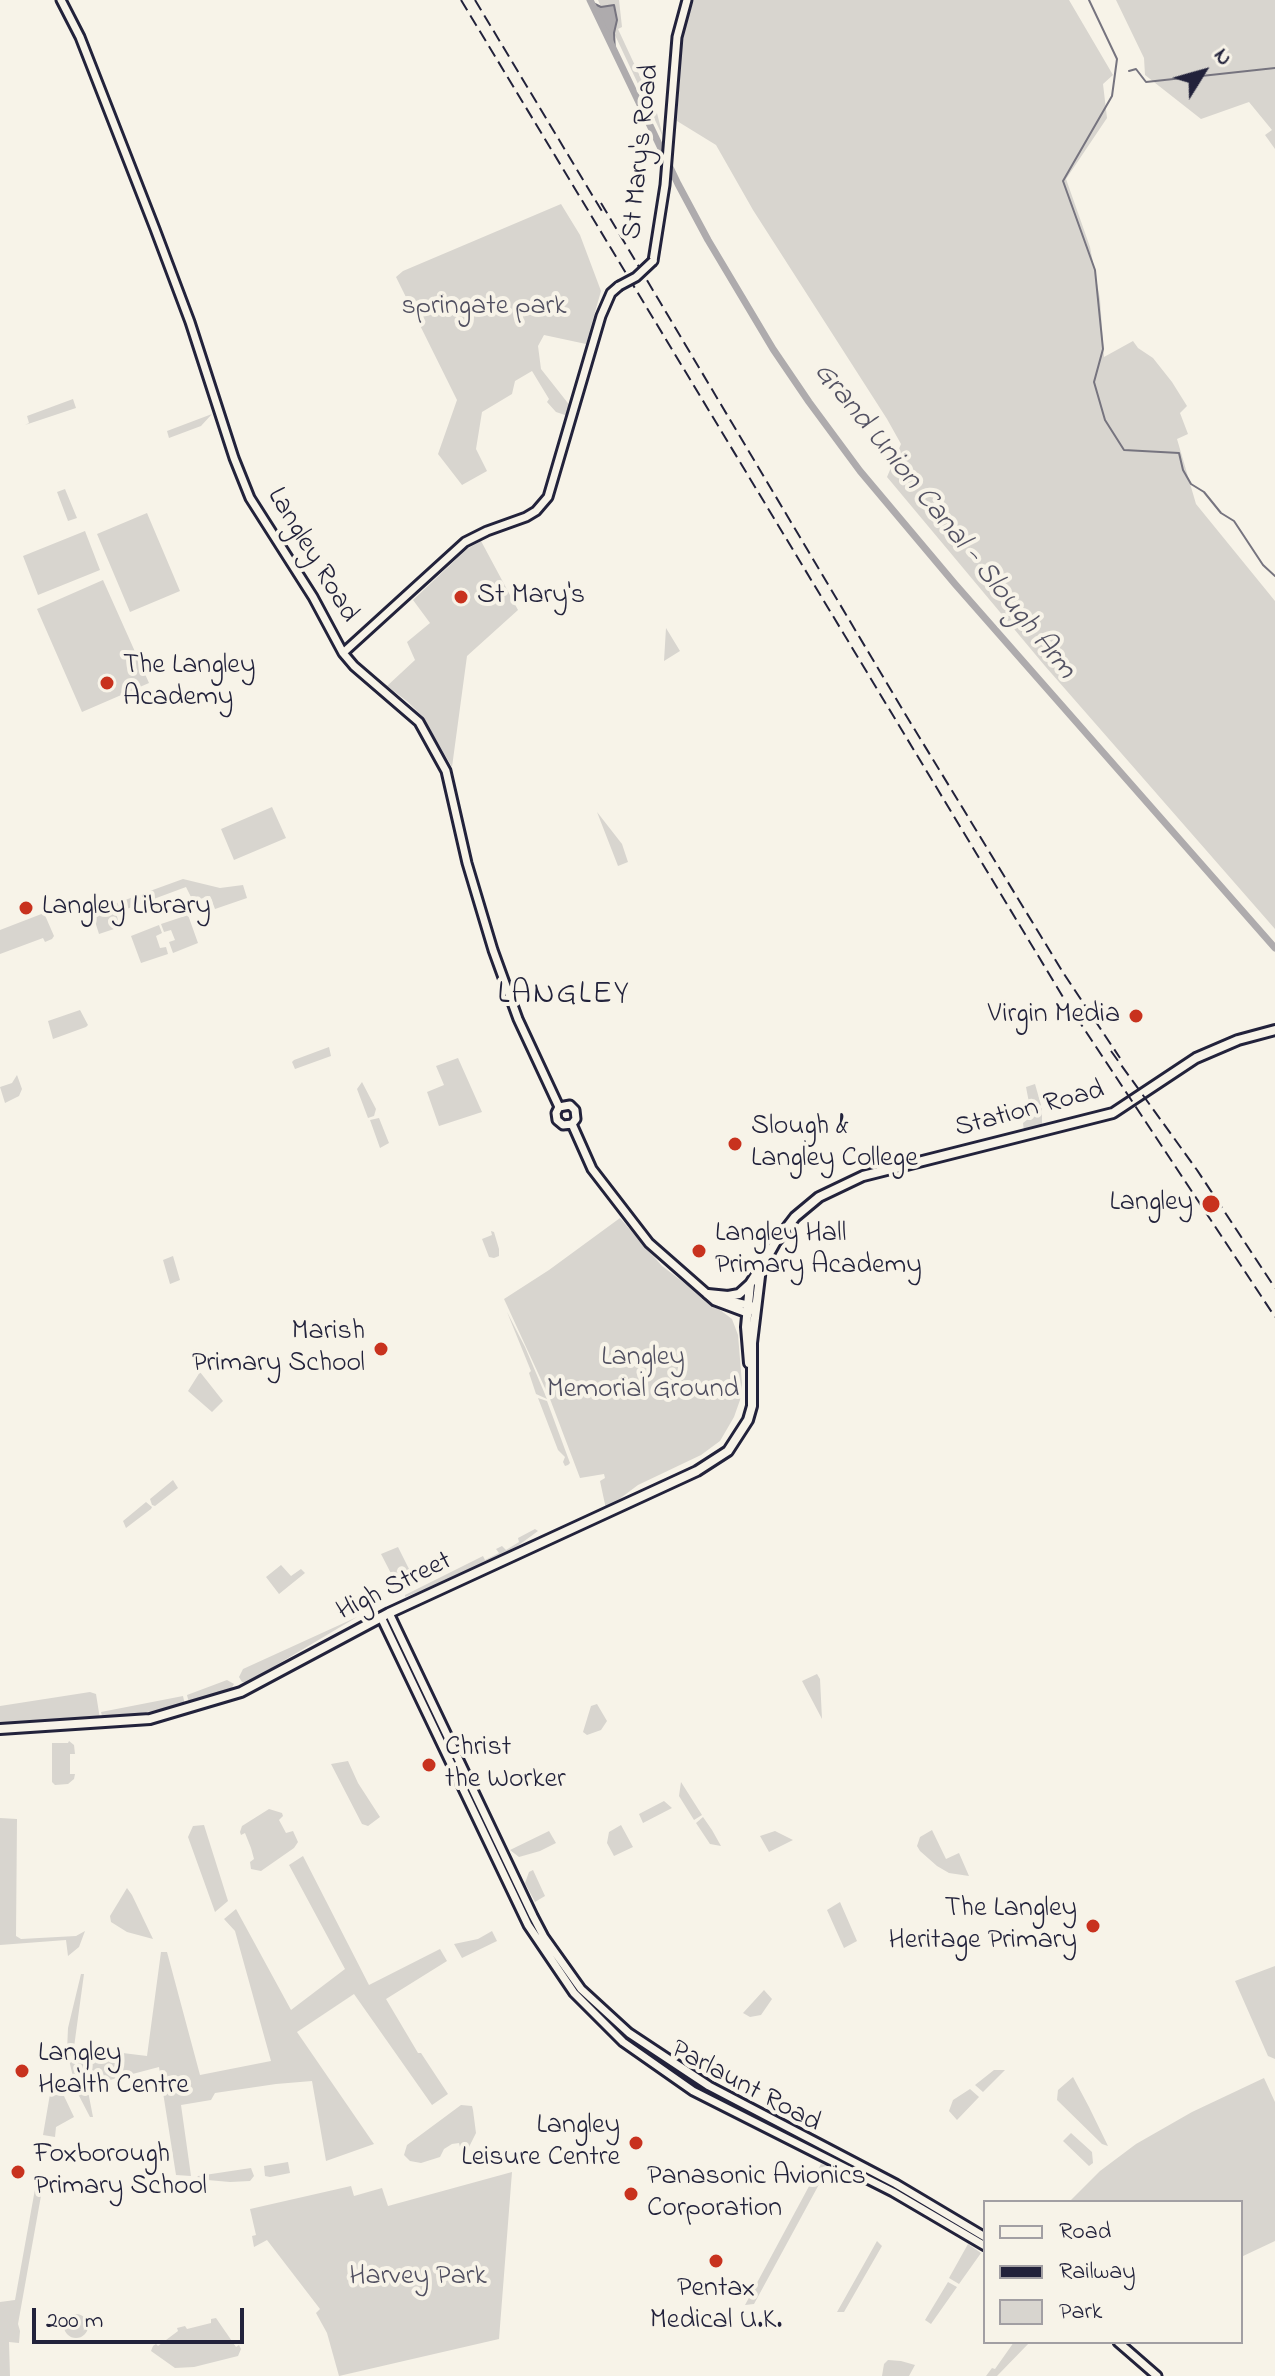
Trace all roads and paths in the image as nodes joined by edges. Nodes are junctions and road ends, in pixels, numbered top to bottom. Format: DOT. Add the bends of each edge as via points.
graph roads {
  1 [pos="61,0"];
  2 [pos="687,0"];
  3 [pos="343,653"];
  4 [pos="1275,1030"];
  5 [pos="559,1107"];
  6 [pos="572,1124"];
  7 [pos="761,1268"];
  8 [pos="750,1284"];
  9 [pos="708,1294"];
  10 [pos="750,1308"];
  11 [pos="385,1615"];
  12 [pos="0,1729"];
  13 [pos="983,2236"];
  14 [pos="983,2245"];
  15 [pos="1120,2344"];
  16 [pos="1157,2376"];
  1 -- 3 [label="street, Langley Road" via="190,322 242,482"];
  2 -- 3 [label="street, St Mary's Road, bridge" via="677,37 653,261 611,293 548,497 526,517 465,542"];
  3 -- 5 [label="street, Langley Road" via="419,722 446,771 493,950"];
  4 -- 7 [label="main road, Station Road" via="1196,1058 1113,1113 848,1181 795,1217"];
  5 -- 6 [label="street" via="557,1120"];
  5 -- 6 [label="street" via="575,1110"];
  6 -- 9 [label="street" via="592,1169 643,1235"];
  7 -- 8 [label="main road"];
  7 -- 10 [label="main road, Station Road"];
  8 -- 9 [label="main road" via="735,1295"];
  8 -- 10 [label="main road"];
  9 -- 10 [label="street"];
  10 -- 11 [label="main road, High Street" via="747,1352 753,1388 748,1420 728,1451 697,1471"];
  11 -- 12 [label="main road, High Street" via="241,1692 204,1704 150,1719"];
  11 -- 13 [label="street, Parlaunt Road" via="544,1937 581,1989 629,2033 709,2086"];
  11 -- 14 [label="street, Parlaunt Road" via="528,1925 592,2013 693,2091 880,2185"];
  15 -- 16 [label="street"];
}
